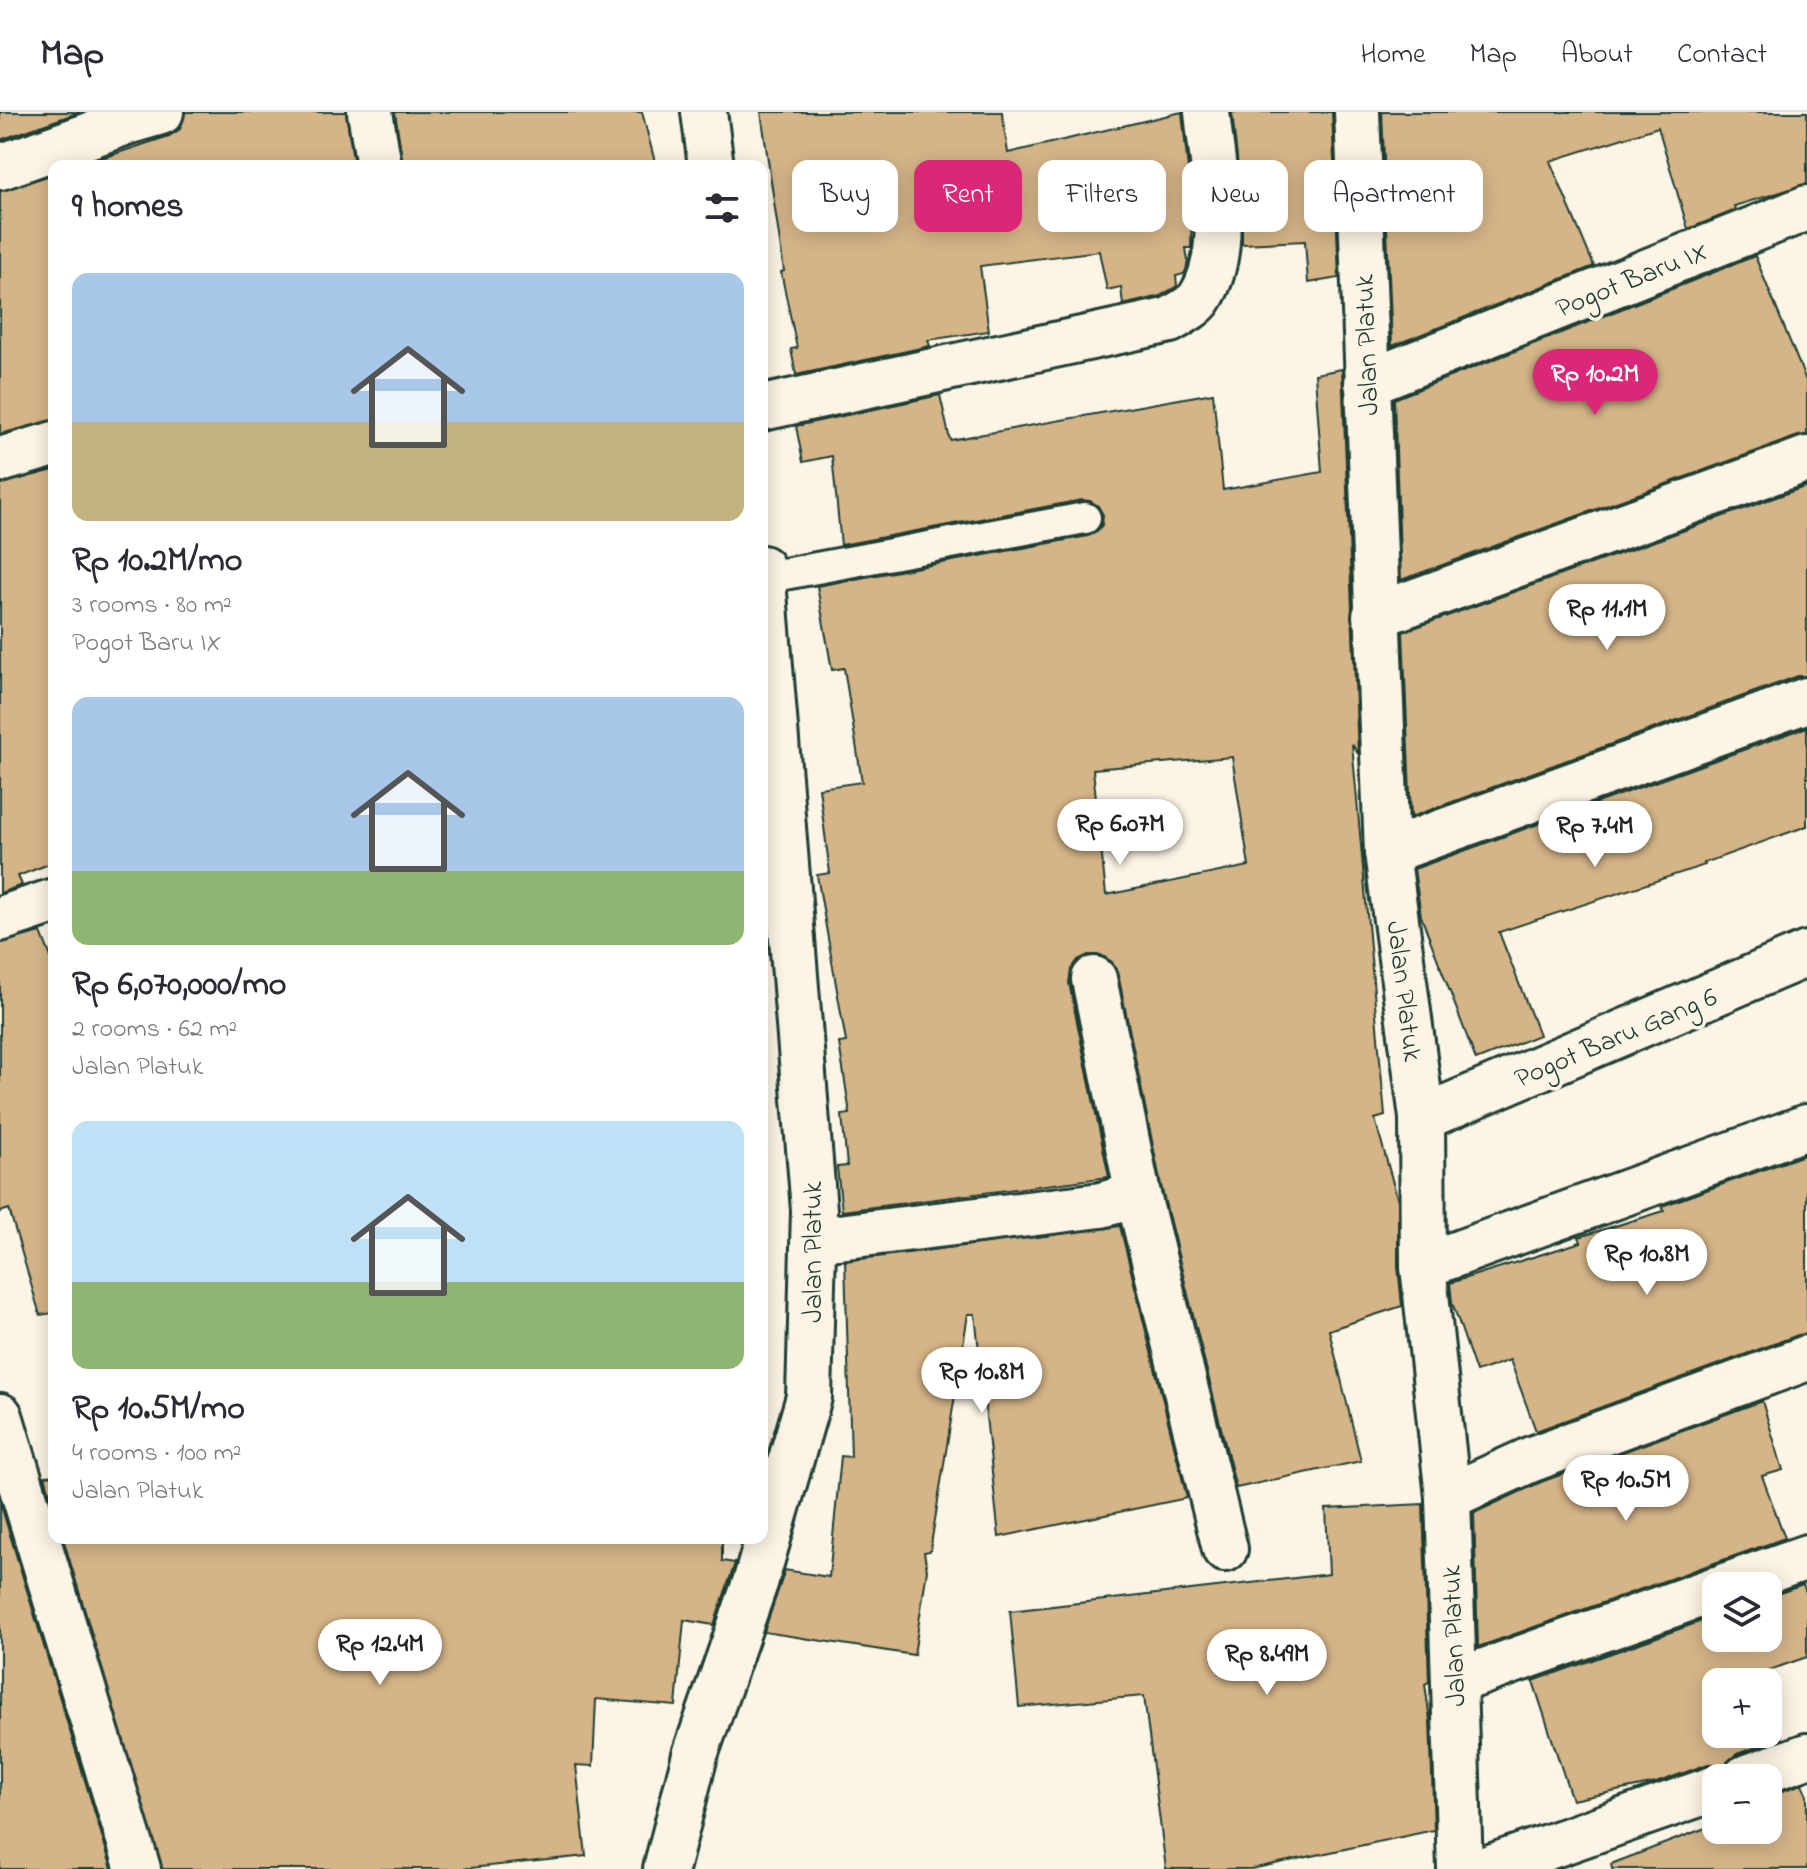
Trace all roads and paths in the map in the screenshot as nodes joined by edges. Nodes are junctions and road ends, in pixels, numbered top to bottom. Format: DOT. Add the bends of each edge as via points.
graph roads {
  1 [pos="161,112"];
  2 [pos="370,112"];
  3 [pos="704,112"];
  4 [pos="1207,112"];
  5 [pos="1357,112"];
  6 [pos="378,160"];
  7 [pos="710,160"];
  8 [pos="0,167"];
  9 [pos="1807,208"];
  10 [pos="1367,383"];
  11 [pos="768,407"];
  12 [pos="48,446"];
  13 [pos="1807,459"];
  14 [pos="0,460"];
  15 [pos="1085,518"];
  16 [pos="768,572"];
  17 [pos="1375,616"];
  18 [pos="768,635"];
  19 [pos="1807,700"];
  20 [pos="1387,852"];
  21 [pos="48,903"];
  22 [pos="0,919"];
  23 [pos="1807,954"];
  24 [pos="1094,979"];
  25 [pos="1422,1118"];
  26 [pos="1807,1127"];
  27 [pos="1138,1195"];
  28 [pos="814,1240"];
  29 [pos="1423,1266"];
  30 [pos="1807,1358"];
  31 [pos="0,1416"];
  32 [pos="1448,1497"];
  33 [pos="768,1539"];
  34 [pos="766,1544"];
  35 [pos="1225,1549"];
  36 [pos="1807,1557"];
  37 [pos="1765,1572"];
  38 [pos="1702,1594"];
  39 [pos="1454,1682"];
  40 [pos="1807,1756"];
  41 [pos="1782,1765"];
  42 [pos="1702,1793"];
  43 [pos="138,1869"];
  44 [pos="666,1869"];
  45 [pos="1460,1869"];
  46 [pos="1485,1869"];
  1 -- 8 [label="street"];
  2 -- 6 [label="street"];
  3 -- 7 [label="street"];
  4 -- 11 [label="street" via="1217,245 1212,275 1199,301 1170,320"];
  5 -- 10 [label="street, Jalan Platuk"];
  9 -- 10 [label="street, Pogot Baru IX"];
  10 -- 17 [label="street, Jalan Platuk"];
  12 -- 14 [label="street"];
  13 -- 17 [label="street"];
  15 -- 16 [label="lane"];
  17 -- 20 [label="street, Jalan Platuk"];
  18 -- 28 [label="street, Jalan Platuk"];
  19 -- 20 [label="street"];
  20 -- 25 [label="street, Jalan Platuk"];
  21 -- 22 [label="street"];
  23 -- 25 [label="street, Pogot Baru Gang 6"];
  24 -- 27 [label="street"];
  25 -- 29 [label="street, Jalan Platuk"];
  26 -- 29 [label="street"];
  27 -- 28 [label="street" via="1101,1205"];
  27 -- 35 [label="street"];
  28 -- 33 [label="street, Jalan Platuk" via="809,1397"];
  29 -- 32 [label="street, Jalan Platuk"];
  30 -- 32 [label="street" via="1532,1459"];
  31 -- 43 [label="street"];
  32 -- 39 [label="street, Jalan Platuk"];
  34 -- 44 [label="street, Jalan Platuk" via="695,1755"];
  36 -- 37 [label="street"];
  38 -- 39 [label="street"];
  39 -- 45 [label="street, Jalan Platuk"];
  40 -- 41 [label="street"];
  42 -- 46 [label="street"];
}
